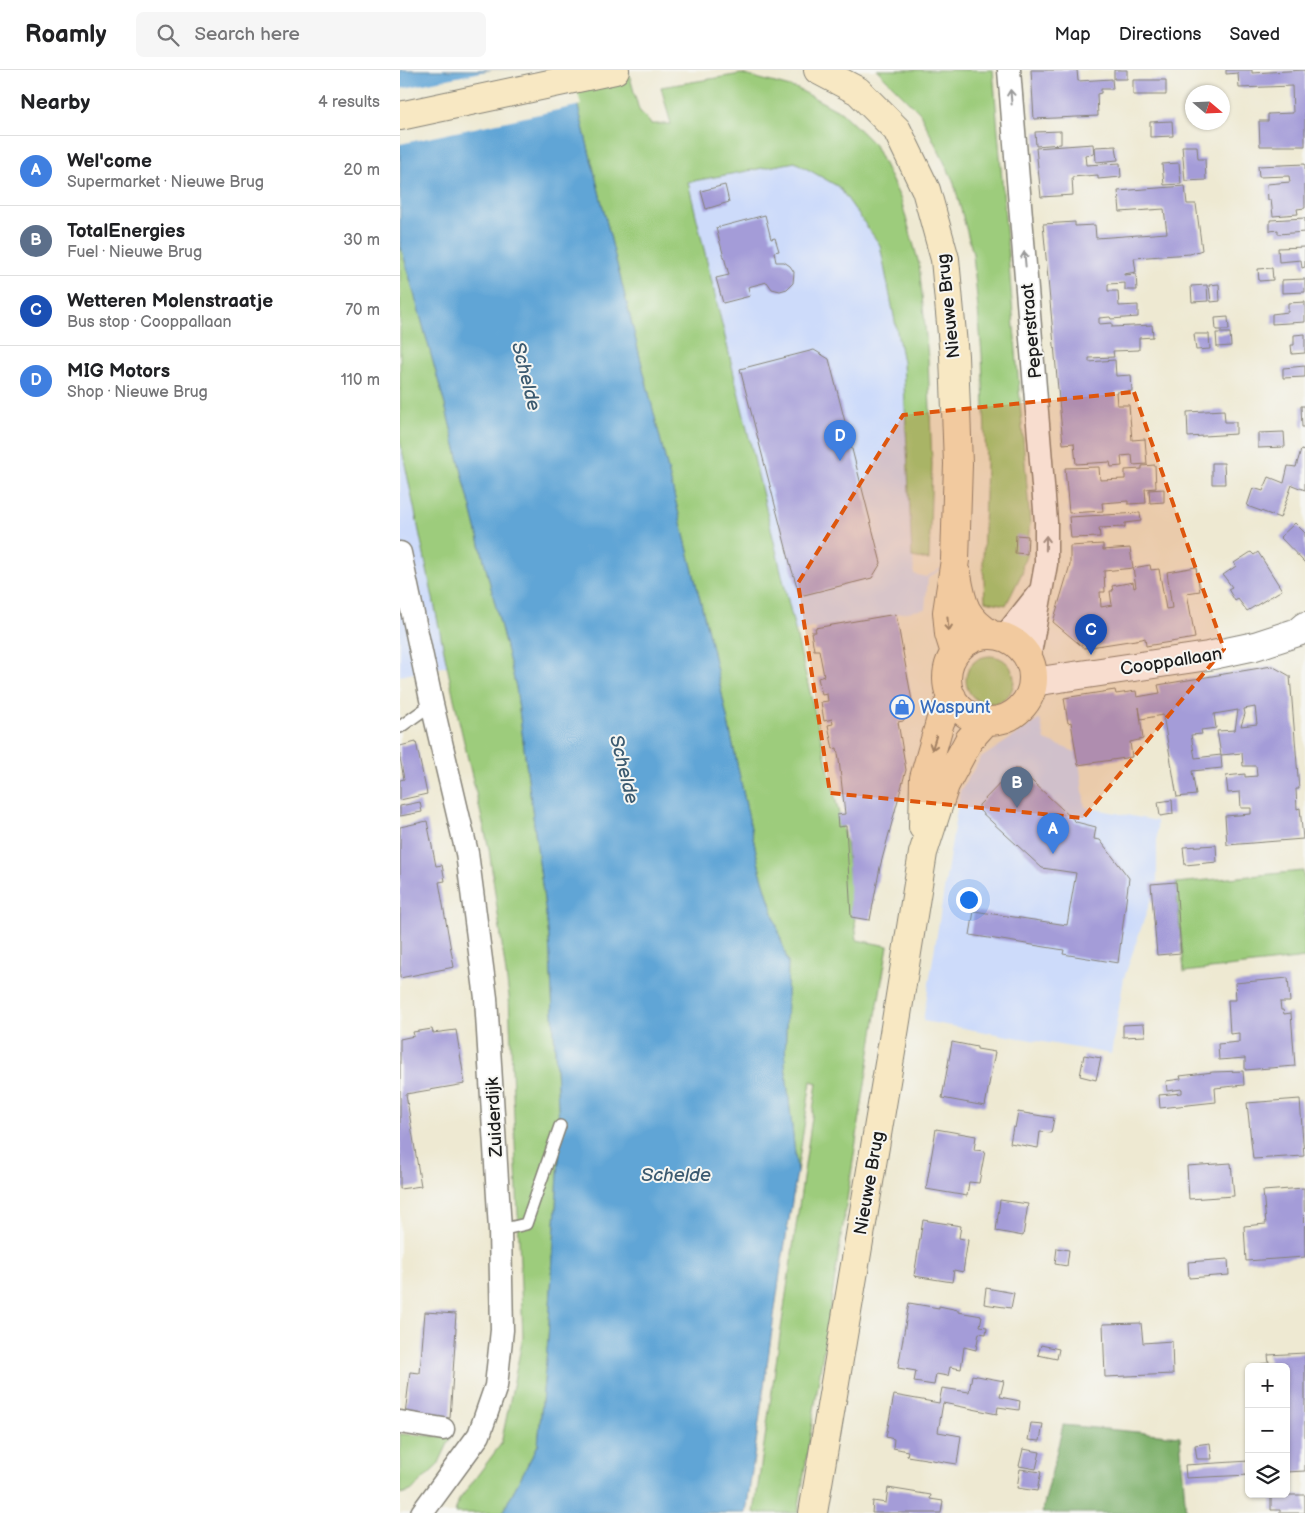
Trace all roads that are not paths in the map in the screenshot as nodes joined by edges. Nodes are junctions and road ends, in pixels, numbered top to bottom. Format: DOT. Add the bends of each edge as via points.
graph roads {
  1 [pos="615,70"];
  2 [pos="818,70"];
  3 [pos="1009,70"];
  4 [pos="400,116"];
  5 [pos="400,553"];
  6 [pos="955,560"];
  7 [pos="1040,591"];
  8 [pos="1303,635"];
  9 [pos="998,636"];
  10 [pos="955,653"];
  11 [pos="1031,671"];
  12 [pos="952,697"];
  13 [pos="432,704"];
  14 [pos="986,721"];
  15 [pos="400,727"];
  16 [pos="923,854"];
  17 [pos="560,1126"];
  18 [pos="500,1230"];
  19 [pos="400,1422"];
  20 [pos="443,1429"];
  21 [pos="422,1513"];
  22 [pos="813,1513"];
  1 -- 4 [label="main road"];
  2 -- 6 [label="main road, Nieuwe Brug" via="858,91 897,130 926,190 945,259 954,356 958,464"];
  7 -- 3 [label="street, Peperstraat, one-way" via="1046,564 1046,522"];
  5 -- 13 [label="street, Zuiderdijk"];
  6 -- 9 [label="main road, Nieuwe Brug" via="962,602 979,626"];
  6 -- 10 [label="main road, Nieuwe Brug, one-way" via="947,612"];
  7 -- 9 [label="street, Peperstraat" via="1018,622"];
  7 -- 11 [label="street, Peperstraat"];
  8 -- 11 [label="street, Cooppallaan" via="1208,656"];
  9 -- 10 [label="main road" via="971,639"];
  9 -- 11 [label="main road, Nieuwe Brug" via="1018,646"];
  10 -- 12 [label="main road" via="947,674"];
  11 -- 14 [label="main road" via="1030,695 1022,706 1000,720"];
  12 -- 14 [label="main road" via="960,709"];
  12 -- 16 [label="main road, Nieuwe Brug, one-way" via="940,722 924,778"];
  13 -- 15 [label="lane"];
  13 -- 18 [label="street, Zuiderdijk" via="467,853 486,998"];
  14 -- 16 [label="main road, Nieuwe Brug" via="969,740 945,784"];
  16 -- 22 [label="main road, Nieuwe Brug"];
  17 -- 18 [label="lane" via="526,1224"];
  18 -- 21 [label="street, Zuiderdijk" via="502,1330 496,1386 479,1435"];
  19 -- 20 [label="street"];
}
